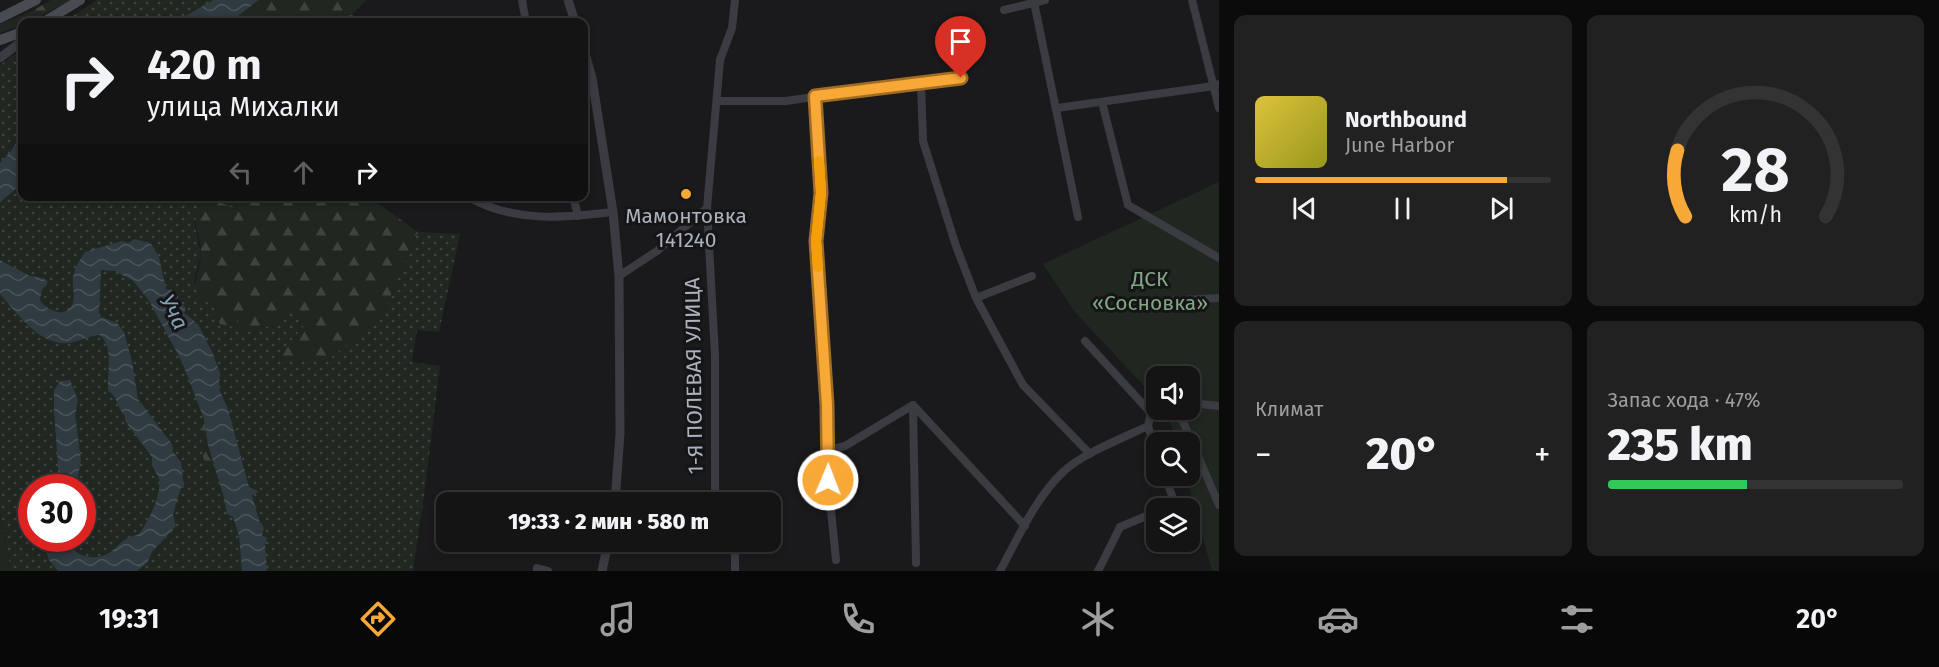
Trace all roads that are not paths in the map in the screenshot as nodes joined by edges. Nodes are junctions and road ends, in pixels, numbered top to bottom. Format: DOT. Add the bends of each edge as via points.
graph roads {
  1 [pos="36,0"];
  2 [pos="80,0"];
  3 [pos="522,0"];
  4 [pos="568,0"];
  5 [pos="735,0"];
  6 [pos="1045,0"];
  7 [pos="1192,0"];
  8 [pos="1034,2"];
  9 [pos="1004,10"];
  10 [pos="0,18"];
  11 [pos="53,18"];
  12 [pos="525,18"];
  13 [pos="574,18"];
  14 [pos="18,33"];
  15 [pos="0,40"];
  16 [pos="18,44"];
  17 [pos="0,58"];
  18 [pos="588,64"];
  19 [pos="961,78"];
  20 [pos="921,83"];
  21 [pos="1216,85"];
  22 [pos="815,96"];
  23 [pos="717,100"];
  24 [pos="1102,102"];
  25 [pos="1057,108"];
  26 [pos="1219,108"];
  27 [pos="479,201"];
  28 [pos="574,201"];
  29 [pos="707,208"];
  30 [pos="613,212"];
  31 [pos="578,216"];
  32 [pos="1078,218"];
  33 [pos="1219,258"];
  34 [pos="619,276"];
  35 [pos="1032,276"];
  36 [pos="976,298"];
  37 [pos="1219,298"];
  38 [pos="1130,307"];
  39 [pos="1085,341"];
  40 [pos="1200,404"];
  41 [pos="913,405"];
  42 [pos="1219,406"];
  43 [pos="1182,420"];
  44 [pos="1148,426"];
  45 [pos="1150,432"];
  46 [pos="829,450"];
  47 [pos="1090,454"];
  48 [pos="616,492"];
  49 [pos="716,492"];
  50 [pos="1219,505"];
  51 [pos="1146,516"];
  52 [pos="1024,526"];
  53 [pos="606,552"];
  54 [pos="734,552"];
  55 [pos="836,560"];
  56 [pos="916,563"];
  57 [pos="537,571"];
  58 [pos="548,571"];
  59 [pos="602,571"];
  60 [pos="735,571"];
  61 [pos="1000,571"];
  62 [pos="1098,571"];
  1 -- 10 [label="main road"];
  2 -- 11 [label="main road"];
  3 -- 12 [label="street"];
  4 -- 13 [label="street"];
  5 -- 23 [label="street, 1-Я ПОЛЕВАЯ УЛИЦА" via="732,28 720,60"];
  6 -- 8 [label="street"];
  7 -- 21 [label="street"];
  8 -- 9 [label="street"];
  8 -- 25 [label="street"];
  14 -- 15 [label="main road"];
  16 -- 17 [label="street"];
  18 -- 30 [label="street"];
  19 -- 20 [label="street"];
  20 -- 22 [label="street"];
  20 -- 36 [label="street" via="923,141"];
  21 -- 24 [label="street"];
  21 -- 26 [label="street"];
  22 -- 23 [label="street" via="786,101"];
  22 -- 46 [label="street" via="821,193 816,241"];
  23 -- 29 [label="street, 1-Я ПОЛЕВАЯ УЛИЦА"];
  24 -- 25 [label="street"];
  24 -- 33 [label="street" via="1128,205"];
  25 -- 32 [label="street"];
  27 -- 31 [label="street" via="509,213 540,218"];
  28 -- 31 [label="street"];
  29 -- 34 [label="street" via="657,251"];
  29 -- 49 [label="street, 1-Я ПОЛЕВАЯ УЛИЦА" via="715,355"];
  30 -- 31 [label="street"];
  30 -- 34 [label="street"];
  34 -- 48 [label="street" via="620,434"];
  35 -- 36 [label="street"];
  36 -- 47 [label="street" via="1023,385"];
  37 -- 38 [label="street"];
  39 -- 44 [label="street" via="1151,413"];
  40 -- 42 [label="street"];
  41 -- 46 [label="street" via="845,446"];
  41 -- 52 [label="street"];
  41 -- 56 [label="street"];
  43 -- 50 [label="street"];
  44 -- 45 [label="street"];
  44 -- 47 [label="street"];
  46 -- 55 [label="street"];
  47 -- 52 [label="street" via="1064,471"];
  51 -- 62 [label="street" via="1120,527"];
  52 -- 61 [label="street"];
  53 -- 59 [label="street"];
  54 -- 60 [label="street"];
  57 -- 58 [label="street"];
}
